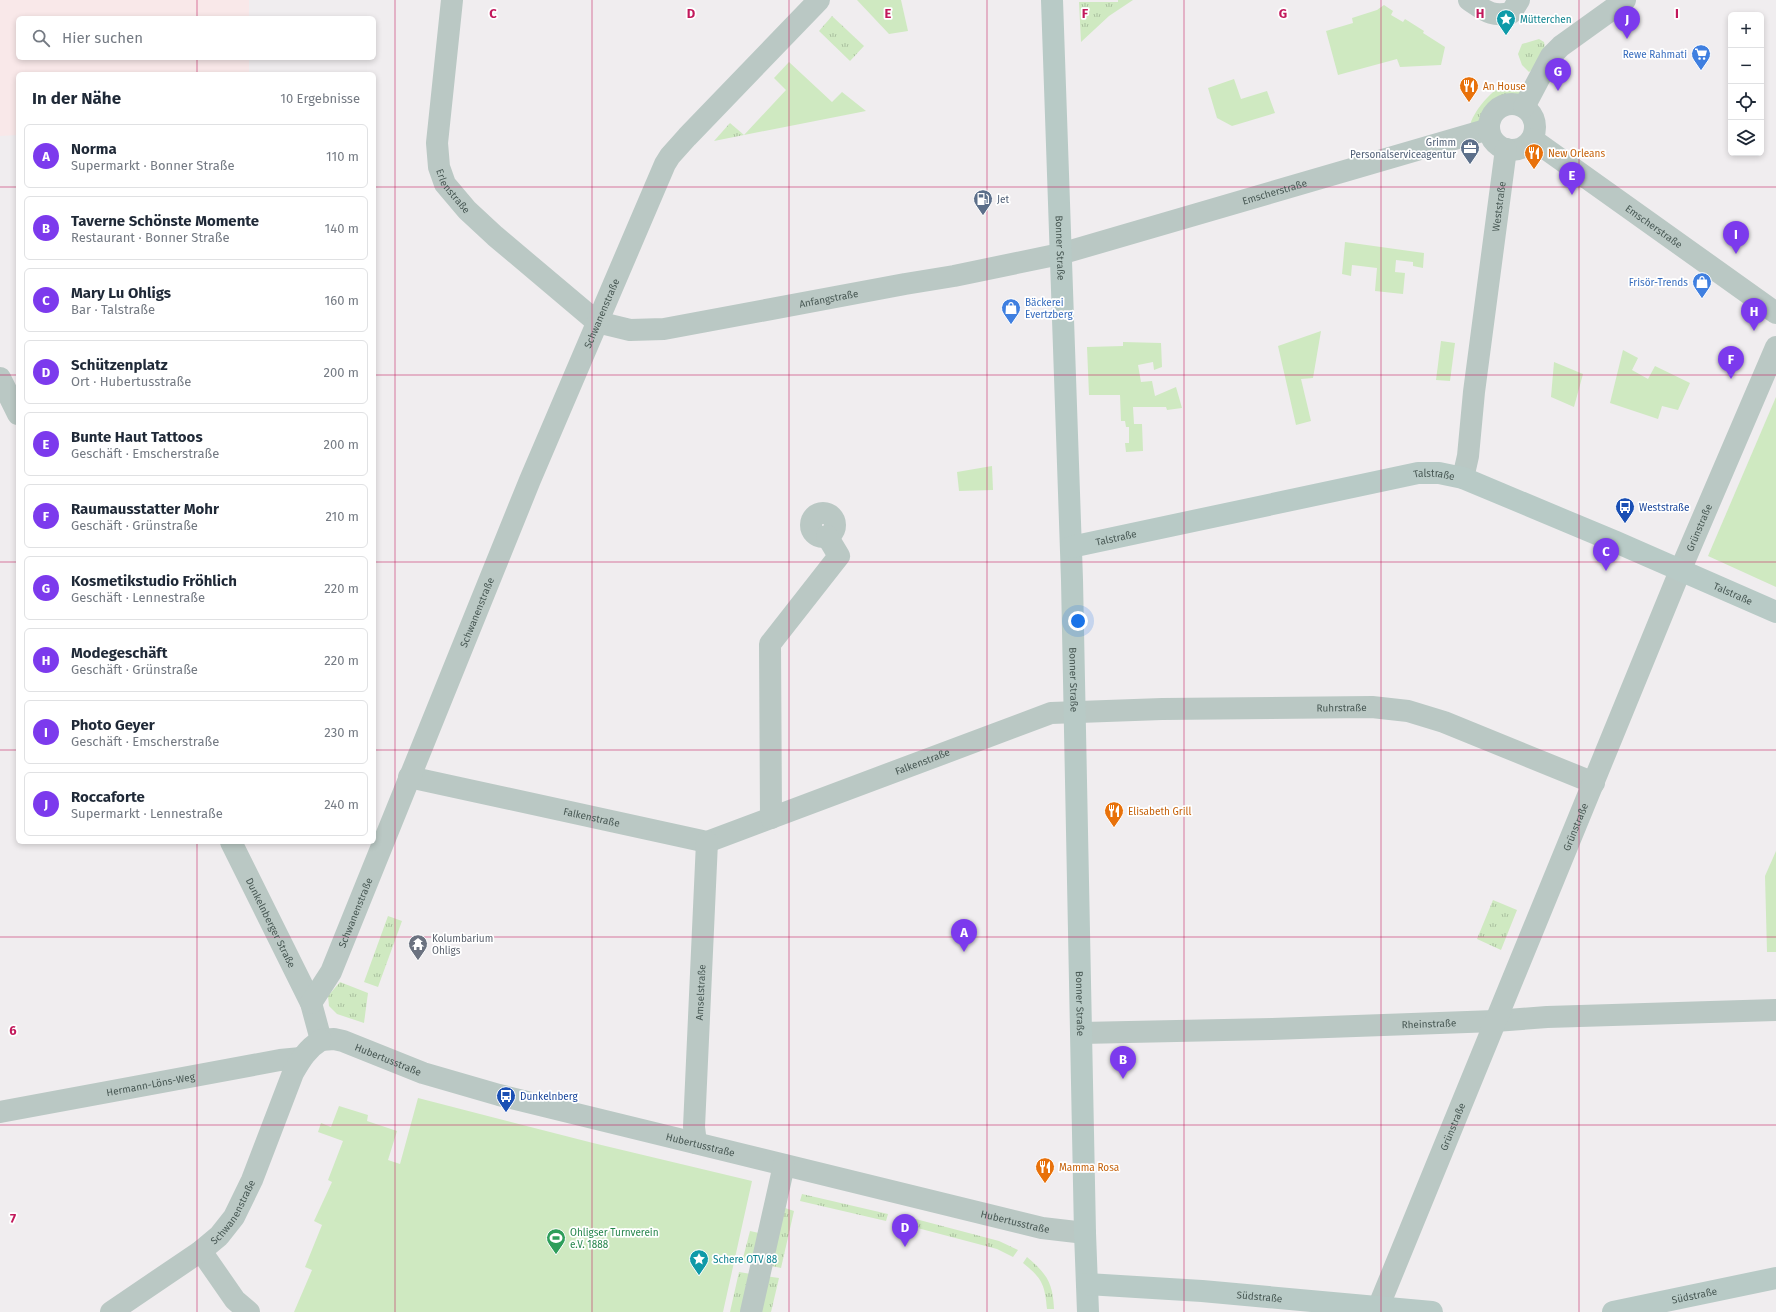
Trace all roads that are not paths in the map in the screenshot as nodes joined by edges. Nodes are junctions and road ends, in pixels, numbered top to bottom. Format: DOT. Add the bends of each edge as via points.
graph roads {
  1 [pos="452,0"];
  2 [pos="819,0"];
  3 [pos="1052,0"];
  4 [pos="1469,0"];
  5 [pos="1625,0"];
  6 [pos="1515,6"];
  7 [pos="1524,107"];
  8 [pos="1489,130"];
  9 [pos="1532,139"];
  10 [pos="1506,149"];
  11 [pos="1060,254"];
  12 [pos="1776,312"];
  13 [pos="597,322"];
  14 [pos="1776,347"];
  15 [pos="0,378"];
  16 [pos="16,410"];
  17 [pos="1463,478"];
  18 [pos="827,536"];
  19 [pos="1071,547"];
  20 [pos="1680,571"];
  21 [pos="1776,612"];
  22 [pos="1075,711"];
  23 [pos="410,777"];
  24 [pos="1594,783"];
  25 [pos="771,818"];
  26 [pos="707,842"];
  27 [pos="231,844"];
  28 [pos="311,1003"];
  29 [pos="1776,1010"];
  30 [pos="1495,1021"];
  31 [pos="1081,1033"];
  32 [pos="321,1040"];
  33 [pos="301,1058"];
  34 [pos="0,1112"];
  35 [pos="696,1143"];
  36 [pos="784,1165"];
  37 [pos="1086,1233"];
  38 [pos="201,1251"];
  39 [pos="1776,1278"];
  40 [pos="1087,1284"];
  41 [pos="1378,1308"];
  42 [pos="111,1312"];
  43 [pos="250,1312"];
  44 [pos="751,1312"];
  45 [pos="1088,1312"];
  46 [pos="1432,1312"];
  47 [pos="1613,1312"];
  1 -- 13 [label="street, Erlenstraße" via="437,143 439,167 445,184 467,210 495,236"];
  2 -- 13 [label="street, Schwanenstraße" via="670,156"];
  3 -- 11 [label="main road, Bonner Straße"];
  4 -- 6 [label="street" via="1487,12 1498,15"];
  5 -- 7 [label="street" via="1551,56"];
  7 -- 8 [label="street" via="1509,104 1495,110"];
  7 -- 9 [label="street" via="1534,121"];
  8 -- 10 [label="street" via="1495,142"];
  8 -- 11 [label="street, Emscherstraße"];
  9 -- 10 [label="street" via="1520,148"];
  9 -- 12 [label="street, Emscherstraße"];
  10 -- 17 [label="street, Weststraße" via="1468,456"];
  11 -- 13 [label="street, Anfangstraße" via="961,275 664,329 630,330"];
  11 -- 19 [label="main road, Bonner Straße"];
  13 -- 23 [label="street, Schwanenstraße"];
  14 -- 20 [label="street, Grünstraße"];
  15 -- 16 [label="street"];
  17 -- 19 [label="main road, Talstraße" via="1439,473 1418,473"];
  17 -- 20 [label="main road, Talstraße"];
  18 -- 25 [label="street" via="839,556 770,644"];
  19 -- 22 [label="main road, Bonner Straße"];
  20 -- 21 [label="main road, Talstraße"];
  20 -- 24 [label="street, Grünstraße"];
  22 -- 24 [label="street, Ruhrstraße" via="1393,708 1444,722"];
  22 -- 25 [label="street, Falkenstraße" via="1051,713"];
  22 -- 31 [label="main road, Bonner Straße"];
  23 -- 26 [label="street, Falkenstraße"];
  23 -- 28 [label="street, Schwanenstraße" via="331,972"];
  24 -- 30 [label="street, Grünstraße"];
  25 -- 26 [label="street, Falkenstraße"];
  26 -- 35 [label="street, Amselstraße" via="694,1127"];
  27 -- 28 [label="street, Dunkelnberger Straße"];
  28 -- 32 [label="street"];
  29 -- 30 [label="street, Rheinstraße"];
  30 -- 31 [label="street, Rheinstraße"];
  30 -- 41 [label="street, Grünstraße"];
  31 -- 37 [label="main road, Bonner Straße"];
  32 -- 33 [label="street, Schwanenstraße" via="310,1047"];
  32 -- 35 [label="street, Hubertusstraße" via="343,1041 423,1073 499,1095"];
  33 -- 34 [label="street, Hermann-Löns-Weg"];
  33 -- 38 [label="street, Schwanenstraße" via="244,1198 234,1217 219,1236"];
  35 -- 36 [label="street, Hubertusstraße"];
  36 -- 37 [label="street, Hubertusstraße" via="1042,1228"];
  36 -- 44 [label="street"];
  37 -- 40 [label="main road, Bonner Straße"];
  38 -- 42 [label="street, Schwanenstraße"];
  38 -- 43 [label="street, Schwanenstraße" via="235,1300"];
  39 -- 47 [label="main road, Südstraße"];
  40 -- 41 [label="main road, Südstraße" via="1202,1291"];
  40 -- 45 [label="main road, Bonner Straße"];
  41 -- 46 [label="main road, Südstraße"];
}
